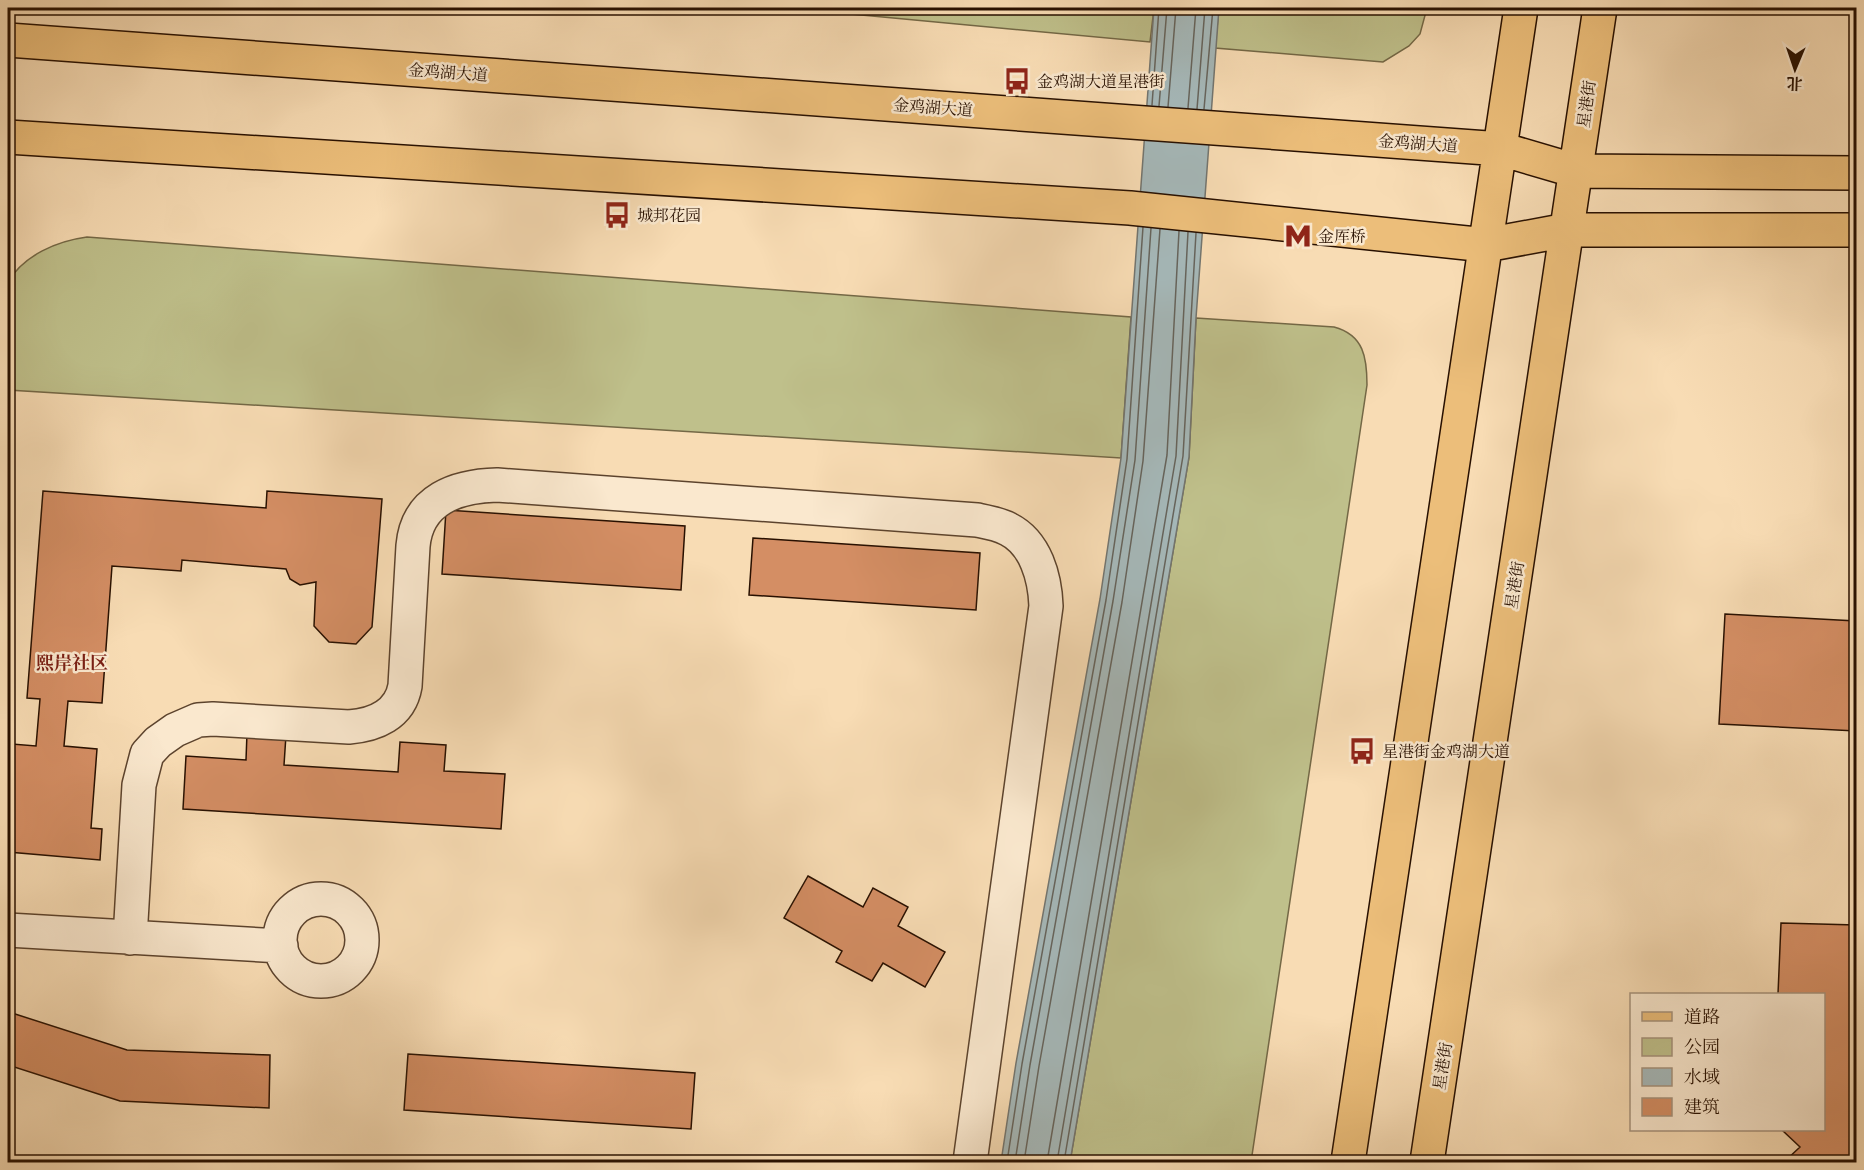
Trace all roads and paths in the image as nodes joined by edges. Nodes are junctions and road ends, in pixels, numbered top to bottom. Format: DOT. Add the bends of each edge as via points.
graph roads {
  1 [pos="1521,8"];
  2 [pos="1600,8"];
  3 [pos="8,40"];
  4 [pos="8,137"];
  5 [pos="1501,149"];
  6 [pos="1576,171"];
  7 [pos="1857,173"];
  8 [pos="1567,230"];
  9 [pos="1857,230"];
  10 [pos="1486,244"];
  11 [pos="8,930"];
  12 [pos="130,938"];
  13 [pos="281,946"];
  14 [pos="970,1162"];
  15 [pos="1348,1162"];
  16 [pos="1427,1162"];
  1 -- 5 [label="main road"];
  2 -- 6 [label="main road, 星港街"];
  3 -- 5 [label="main road, 金鸡湖大道"];
  4 -- 10 [label="main road" via="1130,208"];
  5 -- 6 [label="main road, 金鸡湖大道"];
  5 -- 10 [label="main road"];
  6 -- 7 [label="main road, 金鸡湖大道"];
  6 -- 8 [label="main road, 星港街"];
  8 -- 9 [label="main road"];
  8 -- 10 [label="main road"];
  8 -- 16 [label="main road, 星港街"];
  10 -- 15 [label="main road"];
  11 -- 12 [label="street"];
  12 -- 13 [label="street"];
  12 -- 14 [label="street" via="139,785 147,754 164,737 198,720 349,727 368,725 389,715 400,704 405,686 416,528 425,513 450,493 465,487 497,485 991,523 1015,533 1032,553 1043,579 1046,606"];
}
